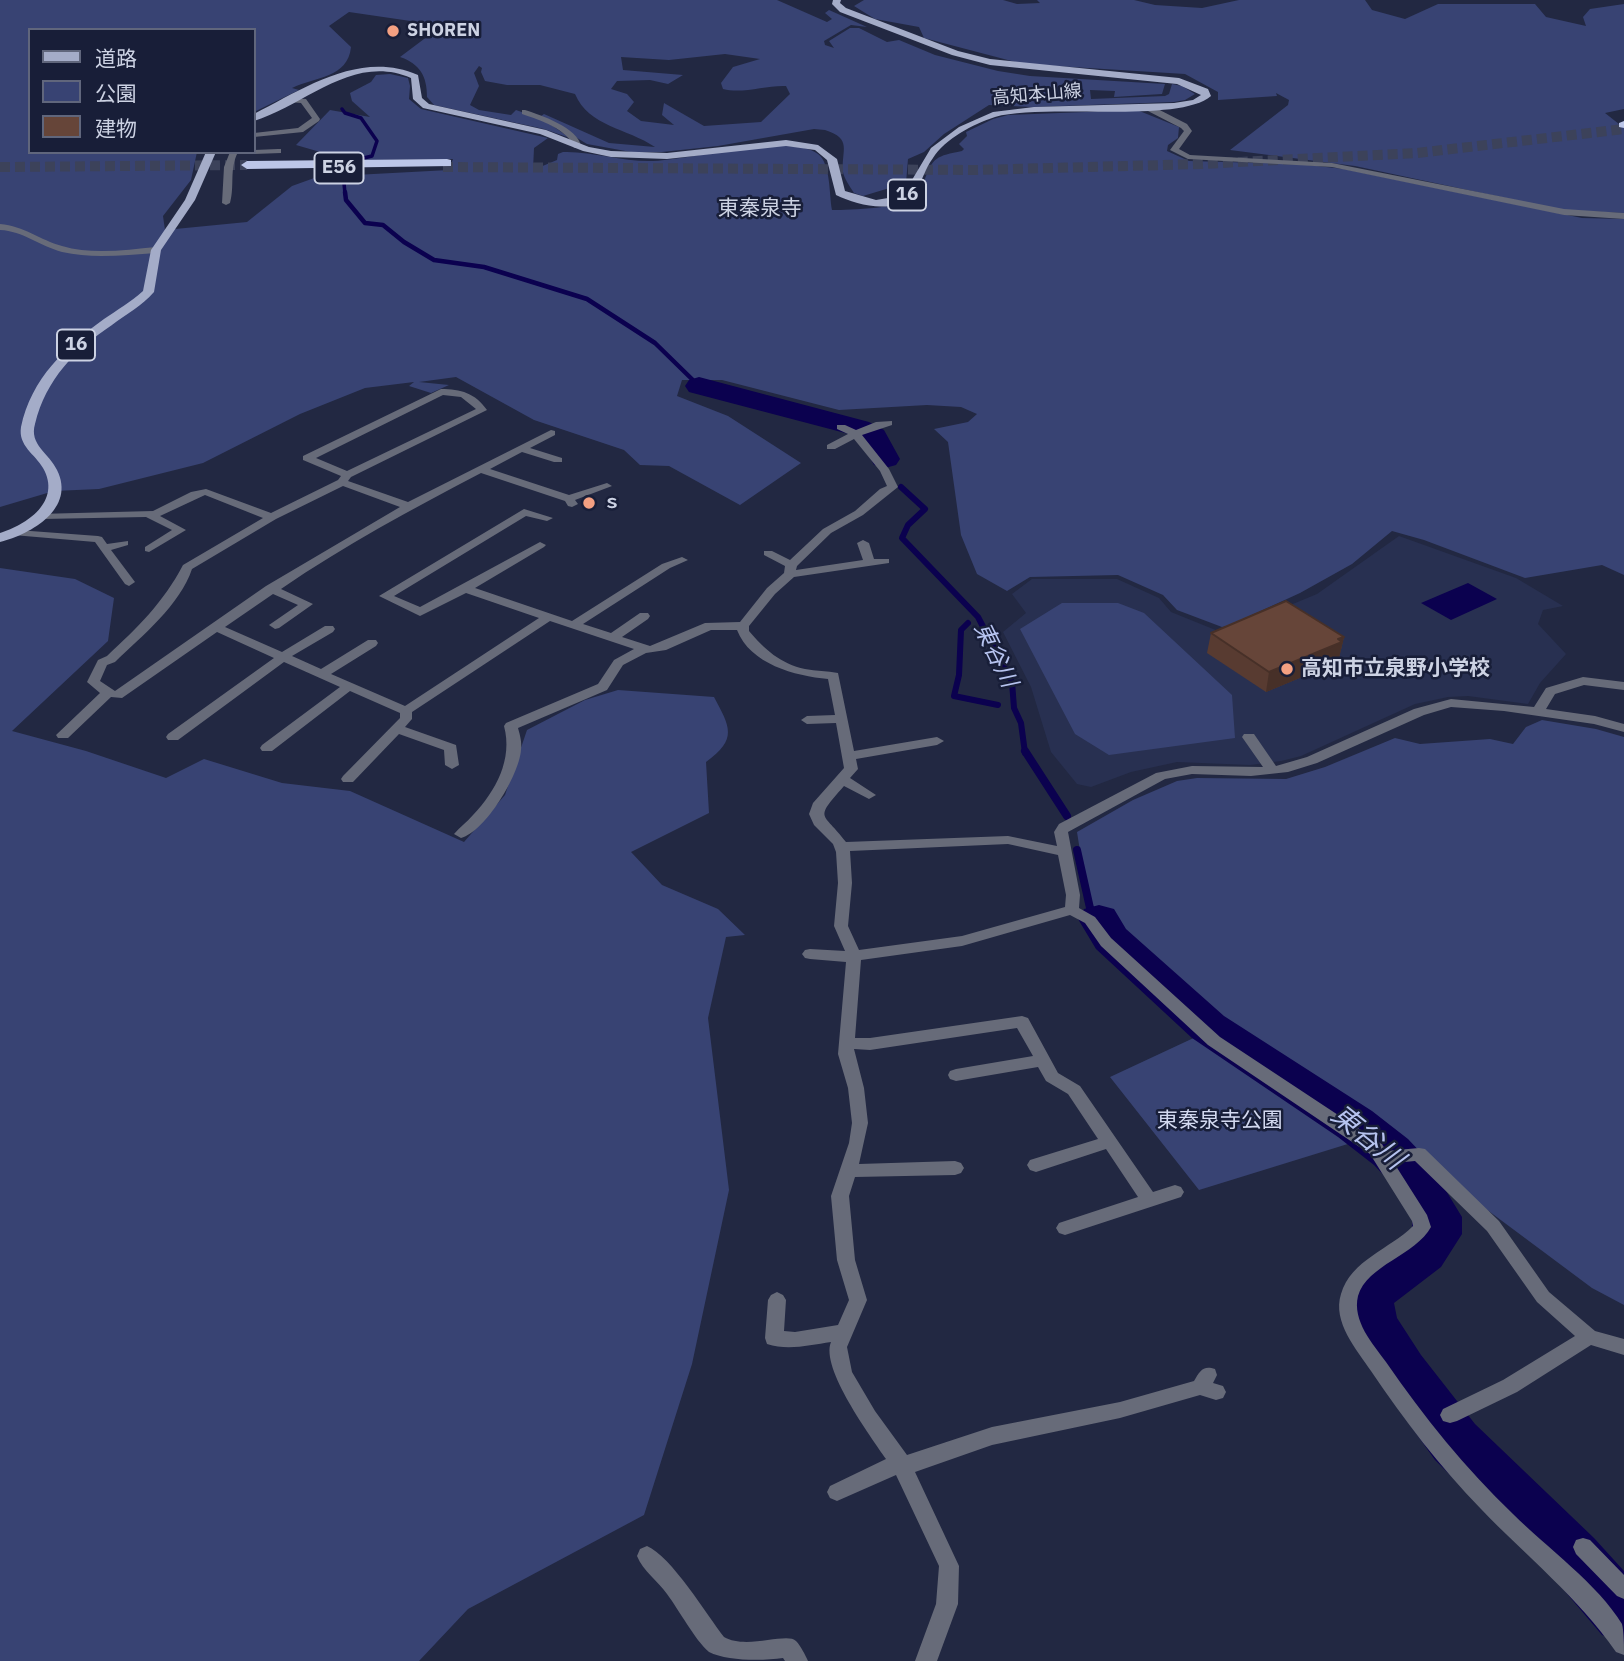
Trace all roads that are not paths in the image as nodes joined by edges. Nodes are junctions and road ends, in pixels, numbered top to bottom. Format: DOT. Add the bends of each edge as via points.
graph roads {
  1 [pos="837,0"];
  2 [pos="292,100"];
  3 [pos="1147,107"];
  4 [pos="525,112"];
  5 [pos="256,117"];
  6 [pos="256,135"];
  7 [pos="577,146"];
  8 [pos="278,151"];
  9 [pos="256,152"];
  10 [pos="210,154"];
  11 [pos="233,154"];
  12 [pos="445,165"];
  13 [pos="252,167"];
  14 [pos="226,203"];
  15 [pos="1624,216"];
  16 [pos="0,227"];
  17 [pos="156,250"];
  18 [pos="888,423"];
  19 [pos="841,427"];
  20 [pos="856,432"];
  21 [pos="551,433"];
  22 [pos="831,447"];
  23 [pos="520,448"];
  24 [pos="558,460"];
  25 [pos="480,469"];
  26 [pos="344,478"];
  27 [pos="607,486"];
  28 [pos="408,506"];
  29 [pos="150,515"];
  30 [pos="42,516"];
  31 [pos="272,517"];
  32 [pos="547,518"];
  33 [pos="16,533"];
  34 [pos="0,538"];
  35 [pos="124,543"];
  36 [pos="863,543"];
  37 [pos="540,545"];
  38 [pos="104,548"];
  39 [pos="149,549"];
  40 [pos="768,553"];
  41 [pos="682,560"];
  42 [pos="885,561"];
  43 [pos="870,563"];
  44 [pos="791,569"];
  45 [pos="129,582"];
  46 [pos="271,589"];
  47 [pos="466,589"];
  48 [pos="644,616"];
  49 [pos="547,618"];
  50 [pos="275,625"];
  51 [pos="574,625"];
  52 [pos="743,626"];
  53 [pos="217,628"];
  54 [pos="329,629"];
  55 [pos="612,638"];
  56 [pos="372,643"];
  57 [pos="644,649"];
  58 [pos="284,658"];
  59 [pos="322,674"];
  60 [pos="349,686"];
  61 [pos="1624,686"];
  62 [pos="108,693"];
  63 [pos="406,711"];
  64 [pos="1538,712"];
  65 [pos="842,719"];
  66 [pos="807,720"];
  67 [pos="1624,728"];
  68 [pos="397,729"];
  69 [pos="63,735"];
  70 [pos="173,737"];
  71 [pos="1249,737"];
  72 [pos="937,741"];
  73 [pos="267,748"];
  74 [pos="849,756"];
  75 [pos="452,765"];
  76 [pos="1273,771"];
  77 [pos="348,779"];
  78 [pos="844,780"];
  79 [pos="870,795"];
  80 [pos="461,834"];
  81 [pos="841,847"];
  82 [pos="1064,852"];
  83 [pos="1072,910"];
  84 [pos="810,954"];
  85 [pos="854,954"];
  86 [pos="846,1043"];
  87 [pos="1043,1060"];
  88 [pos="956,1075"];
  89 [pos="1109,1142"];
  90 [pos="1383,1158"];
  91 [pos="1036,1165"];
  92 [pos="955,1168"];
  93 [pos="849,1171"];
  94 [pos="1175,1192"];
  95 [pos="1150,1201"];
  96 [pos="1065,1228"];
  97 [pos="777,1300"];
  98 [pos="843,1332"];
  99 [pos="1589,1337"];
  100 [pos="1624,1346"];
  101 [pos="1208,1385"];
  102 [pos="1450,1415"];
  103 [pos="902,1465"];
  104 [pos="837,1492"];
  105 [pos="1583,1547"];
  106 [pos="647,1556"];
  107 [pos="1624,1589"];
  108 [pos="1624,1645"];
  109 [pos="797,1661"];
  110 [pos="926,1661"];
  1 -- 3 [label="main road, 高知本山線 / 16" via="843,10 971,58 1179,81 1206,93 1189,104"];
  2 -- 5 [label="main road, 高知本山線 / 16"];
  2 -- 6 [label="street" via="303,102 316,119 300,130"];
  2 -- 7 [label="main road, 高知本山線 / 16" via="355,71 401,71 417,80 418,99 425,106 543,132"];
  3 -- 7 [label="main road, 高知本山線 / 16" via="1022,110 990,116 933,151 908,195 877,203 840,193 832,159 804,145 772,143 651,156"];
  3 -- 15 [label="street" via="1184,126 1188,131 1174,150 1188,157 1332,164 1564,212"];
  4 -- 7 [label="street" via="550,121 576,140"];
  8 -- 9 [label="street"];
  10 -- 17 [label="main road, 16" via="190,200"];
  11 -- 14 [label="street" via="225,171"];
  12 -- 13 [label="highway, E56"];
  16 -- 17 [label="street" via="21,229 73,251"];
  17 -- 30 [label="main road, 16" via="148,292 63,357 49,376 29,422 30,445 53,478 54,495"];
  18 -- 20 [label="street"];
  19 -- 20 [label="street"];
  20 -- 22 [label="street"];
  20 -- 44 [label="street" via="882,464 893,487 827,531"];
  21 -- 23 [label="street"];
  23 -- 24 [label="street"];
  23 -- 25 [label="street"];
  25 -- 27 [label="street" via="570,502"];
  25 -- 28 [label="street"];
  26 -- 26 [label="street" via="384,457 482,410 475,398 441,392 307,458"];
  26 -- 28 [label="street"];
  26 -- 31 [label="street"];
  28 -- 46 [label="street"];
  29 -- 30 [label="street"];
  29 -- 31 [label="street" via="206,492"];
  29 -- 39 [label="street" via="180,530"];
  30 -- 33 [label="main road"];
  31 -- 62 [label="street" via="187,567 147,627 102,663 93,682"];
  32 -- 47 [label="street" via="524,512 385,596 420,612"];
  33 -- 34 [label="main road"];
  33 -- 38 [label="street" via="98,539"];
  35 -- 38 [label="street"];
  36 -- 43 [label="street"];
  37 -- 47 [label="street"];
  38 -- 45 [label="street"];
  40 -- 44 [label="street"];
  41 -- 51 [label="street"];
  42 -- 43 [label="street"];
  43 -- 44 [label="street"];
  44 -- 52 [label="street"];
  46 -- 50 [label="street" via="307,604"];
  46 -- 53 [label="street"];
  47 -- 49 [label="street"];
  48 -- 55 [label="street"];
  49 -- 51 [label="street"];
  49 -- 63 [label="street"];
  51 -- 55 [label="street"];
  52 -- 57 [label="street" via="709,626 662,648"];
  52 -- 65 [label="street" via="743,632 772,662 834,676"];
  53 -- 58 [label="street"];
  53 -- 62 [label="street" via="121,693"];
  54 -- 58 [label="street"];
  55 -- 57 [label="street"];
  56 -- 59 [label="street"];
  57 -- 80 [label="street" via="618,663 603,687 511,726 514,753 494,799"];
  58 -- 59 [label="street"];
  58 -- 70 [label="street"];
  59 -- 60 [label="street"];
  60 -- 63 [label="street"];
  60 -- 73 [label="street"];
  61 -- 64 [label="street" via="1583,681 1550,691"];
  62 -- 69 [label="street"];
  63 -- 68 [label="street" via="406,719"];
  64 -- 67 [label="street"];
  64 -- 76 [label="street" via="1479,704 1440,705 1312,760"];
  65 -- 66 [label="street"];
  65 -- 74 [label="street"];
  68 -- 75 [label="street" via="451,748"];
  68 -- 77 [label="street"];
  71 -- 76 [label="street"];
  72 -- 74 [label="street"];
  74 -- 78 [label="street" via="851,769"];
  76 -- 82 [label="street" via="1192,770 1161,776 1064,827"];
  78 -- 79 [label="street"];
  78 -- 81 [label="street" via="818,806 816,814"];
  81 -- 82 [label="street" via="1008,840"];
  81 -- 85 [label="street" via="845,883 841,926"];
  82 -- 83 [label="street"];
  83 -- 85 [label="street" via="962,941"];
  83 -- 90 [label="street" via="1090,920 1106,942 1214,1041"];
  84 -- 85 [label="street"];
  85 -- 86 [label="street"];
  86 -- 87 [label="street" via="870,1044 1022,1022"];
  86 -- 93 [label="street" via="860,1123"];
  87 -- 88 [label="street"];
  87 -- 89 [label="street" via="1052,1077 1074,1090"];
  89 -- 91 [label="street"];
  89 -- 95 [label="street"];
  90 -- 99 [label="street" via="1419,1154 1493,1226 1543,1297"];
  90 -- 108 [label="street" via="1422,1227 1356,1279 1347,1306 1356,1332 1437,1447 1507,1522 1581,1589"];
  92 -- 93 [label="street"];
  93 -- 98 [label="street" via="840,1196 846,1260 858,1300"];
  94 -- 95 [label="street"];
  95 -- 96 [label="street"];
  97 -- 98 [label="street" via="774,1338 794,1340"];
  98 -- 103 [label="street" via="838,1347 843,1373"];
  99 -- 100 [label="street"];
  99 -- 102 [label="street" via="1510,1386"];
  101 -- 103 [label="street" via="1120,1410 992,1436"];
  103 -- 104 [label="street" via="888,1467"];
  103 -- 110 [label="street" via="948,1566 947,1604"];
  105 -- 107 [label="street"];
  106 -- 109 [label="street" via="723,1649 760,1653 788,1647"];
}
